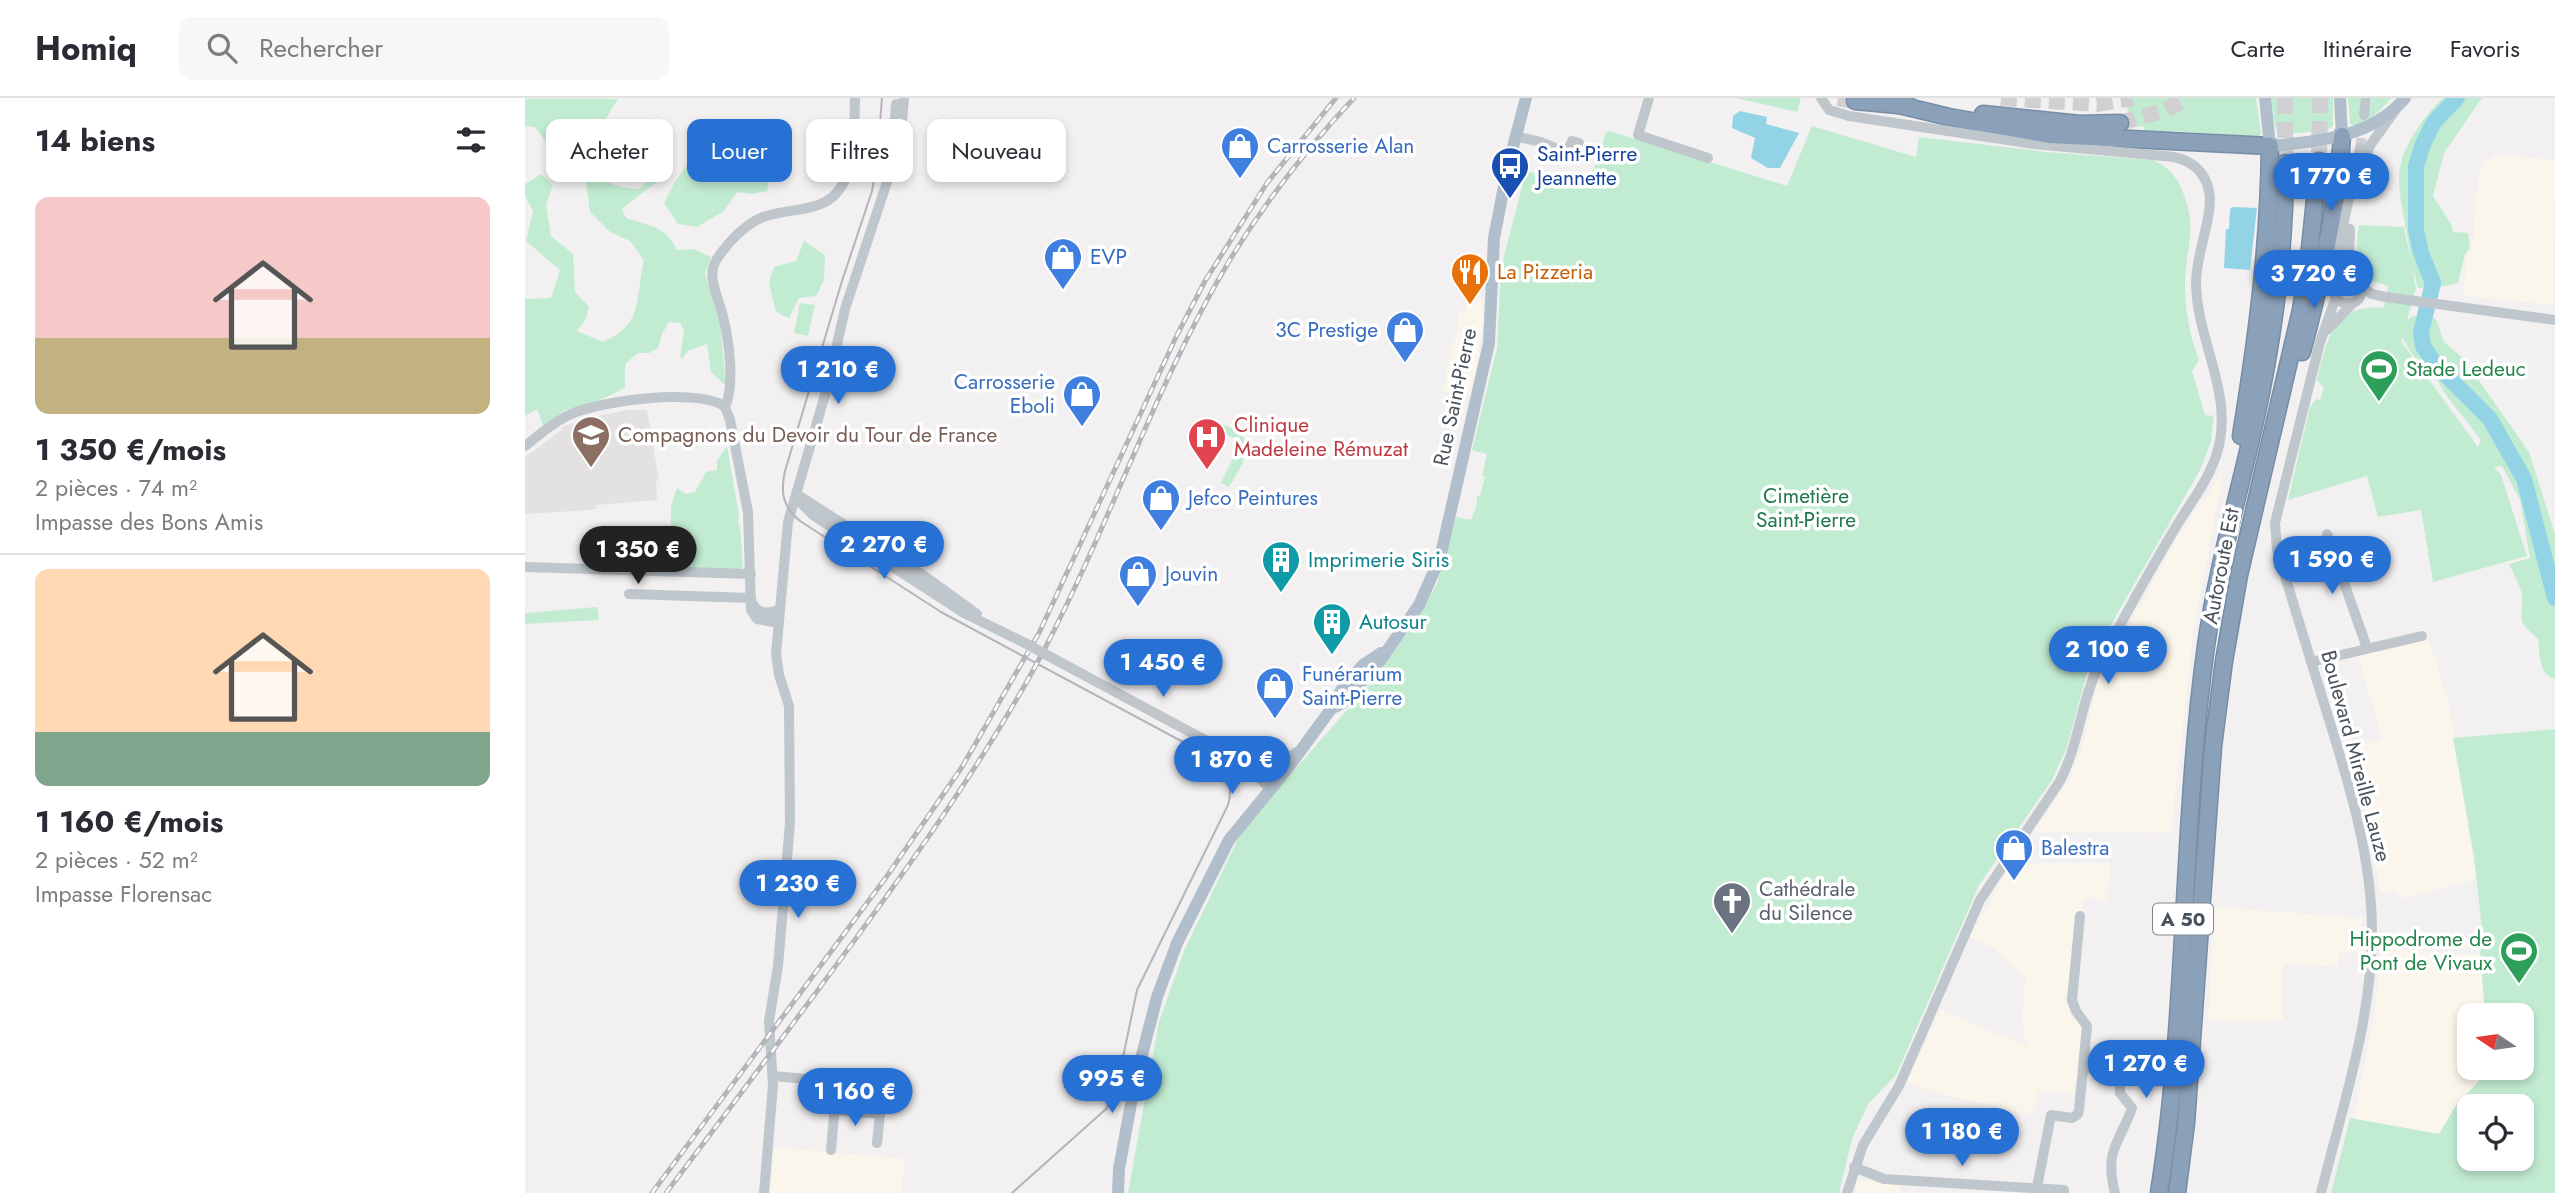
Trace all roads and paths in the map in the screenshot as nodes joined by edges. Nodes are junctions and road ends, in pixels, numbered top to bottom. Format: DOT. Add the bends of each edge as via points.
graph roads {
  1 [pos="855,98"];
  2 [pos="897,98"];
  3 [pos="904,98"];
  4 [pos="1526,98"];
  5 [pos="1649,98"];
  6 [pos="1821,98"];
  7 [pos="2265,98"];
  8 [pos="2340,98"];
  9 [pos="2366,98"];
  10 [pos="2405,98"];
  11 [pos="1855,101"];
  12 [pos="1899,105"];
  13 [pos="2396,109"];
  14 [pos="2364,115"];
  15 [pos="895,119"];
  16 [pos="902,119"];
  17 [pos="2120,123"];
  18 [pos="1515,136"];
  19 [pos="2342,136"];
  20 [pos="1579,143"];
  21 [pos="2270,146"];
  22 [pos="2360,148"];
  23 [pos="1708,158"];
  24 [pos="2319,161"];
  25 [pos="2285,163"];
  26 [pos="887,182"];
  27 [pos="2338,282"];
  28 [pos="2357,282"];
  29 [pos="2372,295"];
  30 [pos="2336,297"];
  31 [pos="2355,301"];
  32 [pos="2555,320"];
  33 [pos="2323,334"];
  34 [pos="725,407"];
  35 [pos="525,446"];
  36 [pos="796,494"];
  37 [pos="2256,501"];
  38 [pos="2327,534"];
  39 [pos="2221,565"];
  40 [pos="525,567"];
  41 [pos="751,574"];
  42 [pos="629,594"];
  43 [pos="751,599"];
  44 [pos="780,609"];
  45 [pos="779,623"];
  46 [pos="2423,636"];
  47 [pos="2367,648"];
  48 [pos="2311,662"];
  49 [pos="1300,749"];
  50 [pos="1251,766"];
  51 [pos="1268,786"];
  52 [pos="2080,916"];
  53 [pos="2083,1068"];
  54 [pos="773,1076"];
  55 [pos="837,1082"];
  56 [pos="899,1087"];
  57 [pos="835,1110"];
  58 [pos="877,1143"];
  59 [pos="831,1150"];
  60 [pos="1854,1167"];
  61 [pos="2037,1187"];
  62 [pos="2003,1189"];
  63 [pos="2064,1191"];
  64 [pos="764,1193"];
  65 [pos="1118,1193"];
  66 [pos="1847,1193"];
  67 [pos="2115,1193"];
  68 [pos="2159,1193"];
  69 [pos="2177,1193"];
  70 [pos="2321,1193"];
  1 -- 34 [label="street" via="852,158 839,190 812,209 756,220 715,262 712,276 729,357 730,393"];
  2 -- 15 [label="street"];
  3 -- 16 [label="street"];
  4 -- 18 [label="main road, Rue Saint-Pierre"];
  5 -- 23 [label="street" via="1638,135"];
  6 -- 60 [label="street" via="1829,110 1849,116 2034,144 2188,160 2209,189 2196,282 2201,331 2223,408 2216,456 2100,665 2069,764 1980,900 1899,1086"];
  7 -- 21 [label="main road"];
  8 -- 19 [label="main road"];
  9 -- 14 [label="street"];
  10 -- 13 [label="main road"];
  11 -- 12 [label="highway"];
  12 -- 17 [label="highway" via="2080,124"];
  12 -- 21 [label="highway" via="2050,135"];
  13 -- 19 [label="main road" via="2367,128"];
  13 -- 28 [label="street" via="2363,163 2349,234 2349,261"];
  18 -- 20 [label="street" via="1565,156 1572,141"];
  18 -- 49 [label="main road, Rue Saint-Pierre" via="1494,238 1489,343 1440,558 1419,604 1380,661 1343,703 1331,709"];
  19 -- 21 [label="main road"];
  19 -- 37 [label="highway" via="2317,296"];
  21 -- 39 [label="highway" via="2263,285"];
  22 -- 27 [label="street" via="2338,257"];
  24 -- 37 [label="highway, Autoroute Est / A 50" via="2301,310"];
  25 -- 39 [label="highway, Autoroute Est / A 50" via="2273,319 2261,394"];
  26 -- 36 [label="street" via="845,309"];
  27 -- 28 [label="street"];
  27 -- 30 [label="street"];
  28 -- 29 [label="street"];
  28 -- 31 [label="street"];
  29 -- 31 [label="street"];
  29 -- 32 [label="street"];
  30 -- 31 [label="street" via="2343,303"];
  30 -- 33 [label="street, Boulevard Mireille Lauze"];
  31 -- 33 [label="street, Boulevard Mireille Lauze"];
  33 -- 48 [label="street, Boulevard Mireille Lauze" via="2275,523 2277,550"];
  34 -- 35 [label="street" via="706,400 626,399 566,415"];
  34 -- 41 [label="street" via="748,512"];
  36 -- 44 [label="street" via="785,542"];
  36 -- 50 [label="street, bridge" via="1002,632"];
  37 -- 69 [label="highway, Autoroute Est / A 50" via="2224,661 2213,746"];
  38 -- 47 [label="street"];
  39 -- 68 [label="highway, Autoroute Est / A 50" via="2197,718 2170,1105"];
  40 -- 41 [label="street"];
  41 -- 43 [label="street"];
  42 -- 43 [label="street"];
  43 -- 44 [label="street" via="760,612"];
  43 -- 45 [label="street" via="757,619"];
  44 -- 45 [label="street"];
  45 -- 54 [label="street" via="777,665 789,706 790,823 769,1021"];
  46 -- 47 [label="street"];
  47 -- 48 [label="street"];
  48 -- 70 [label="street, Boulevard Mireille Lauze" via="2364,847 2372,932 2365,1012"];
  49 -- 50 [label="street" via="1274,770"];
  49 -- 51 [label="main road, Rue Saint-Pierre"];
  50 -- 51 [label="street"];
  51 -- 65 [label="main road, Rue Saint-Pierre" via="1234,832 1166,969 1135,1082"];
  52 -- 53 [label="street" via="2071,995 2087,1026"];
  53 -- 61 [label="street" via="2078,1114 2050,1117"];
  53 -- 67 [label="street" via="2120,1071 2120,1093 2132,1108 2114,1143"];
  54 -- 55 [label="street"];
  54 -- 64 [label="street"];
  55 -- 56 [label="street"];
  55 -- 57 [label="street"];
  57 -- 58 [label="street" via="880,1114"];
  57 -- 59 [label="street"];
  60 -- 62 [label="street" via="1884,1179"];
  60 -- 66 [label="street"];
  61 -- 62 [label="street"];
  61 -- 63 [label="street"];
}
